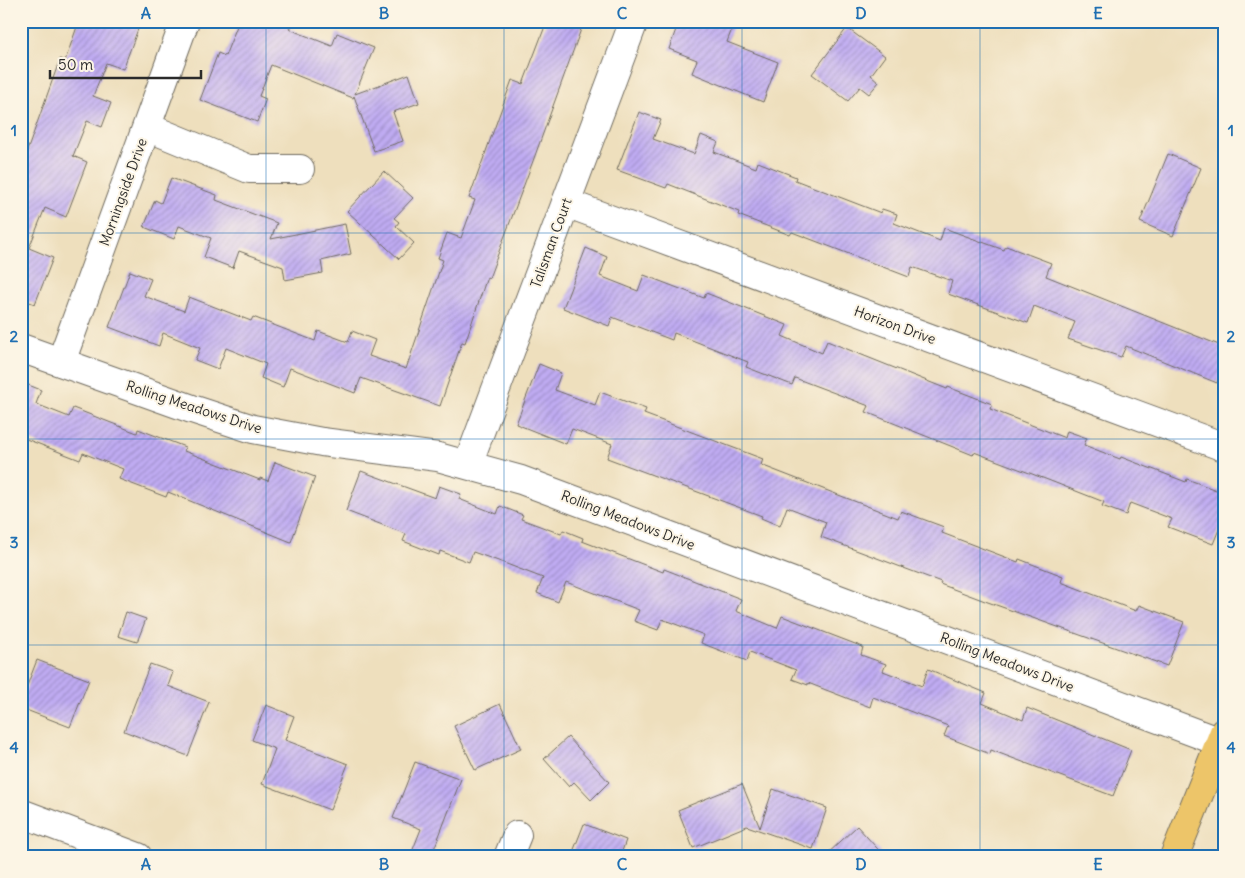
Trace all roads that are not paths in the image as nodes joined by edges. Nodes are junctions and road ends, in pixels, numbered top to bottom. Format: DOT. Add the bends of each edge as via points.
graph roads {
  1 [pos="185,21"];
  2 [pos="634,21"];
  3 [pos="146,127"];
  4 [pos="300,169"];
  5 [pos="566,203"];
  6 [pos="21,348"];
  7 [pos="61,362"];
  8 [pos="1224,447"];
  9 [pos="468,464"];
  10 [pos="1222,737"];
  11 [pos="22,816"];
  12 [pos="138,857"];
  13 [pos="1174,857"];
  1 -- 3 [label="street, Morningside Drive"];
  2 -- 5 [label="street, Talisman Court"];
  3 -- 4 [label="street" via="249,169"];
  3 -- 7 [label="street, Morningside Drive"];
  5 -- 8 [label="street, Horizon Drive"];
  5 -- 9 [label="street, Talisman Court"];
  6 -- 7 [label="street, Rolling Meadows Drive"];
  7 -- 9 [label="street, Rolling Meadows Drive" via="253,428"];
  9 -- 10 [label="street, Rolling Meadows Drive" via="521,480"];
  10 -- 13 [label="main road"];
  11 -- 12 [label="street"];
}
